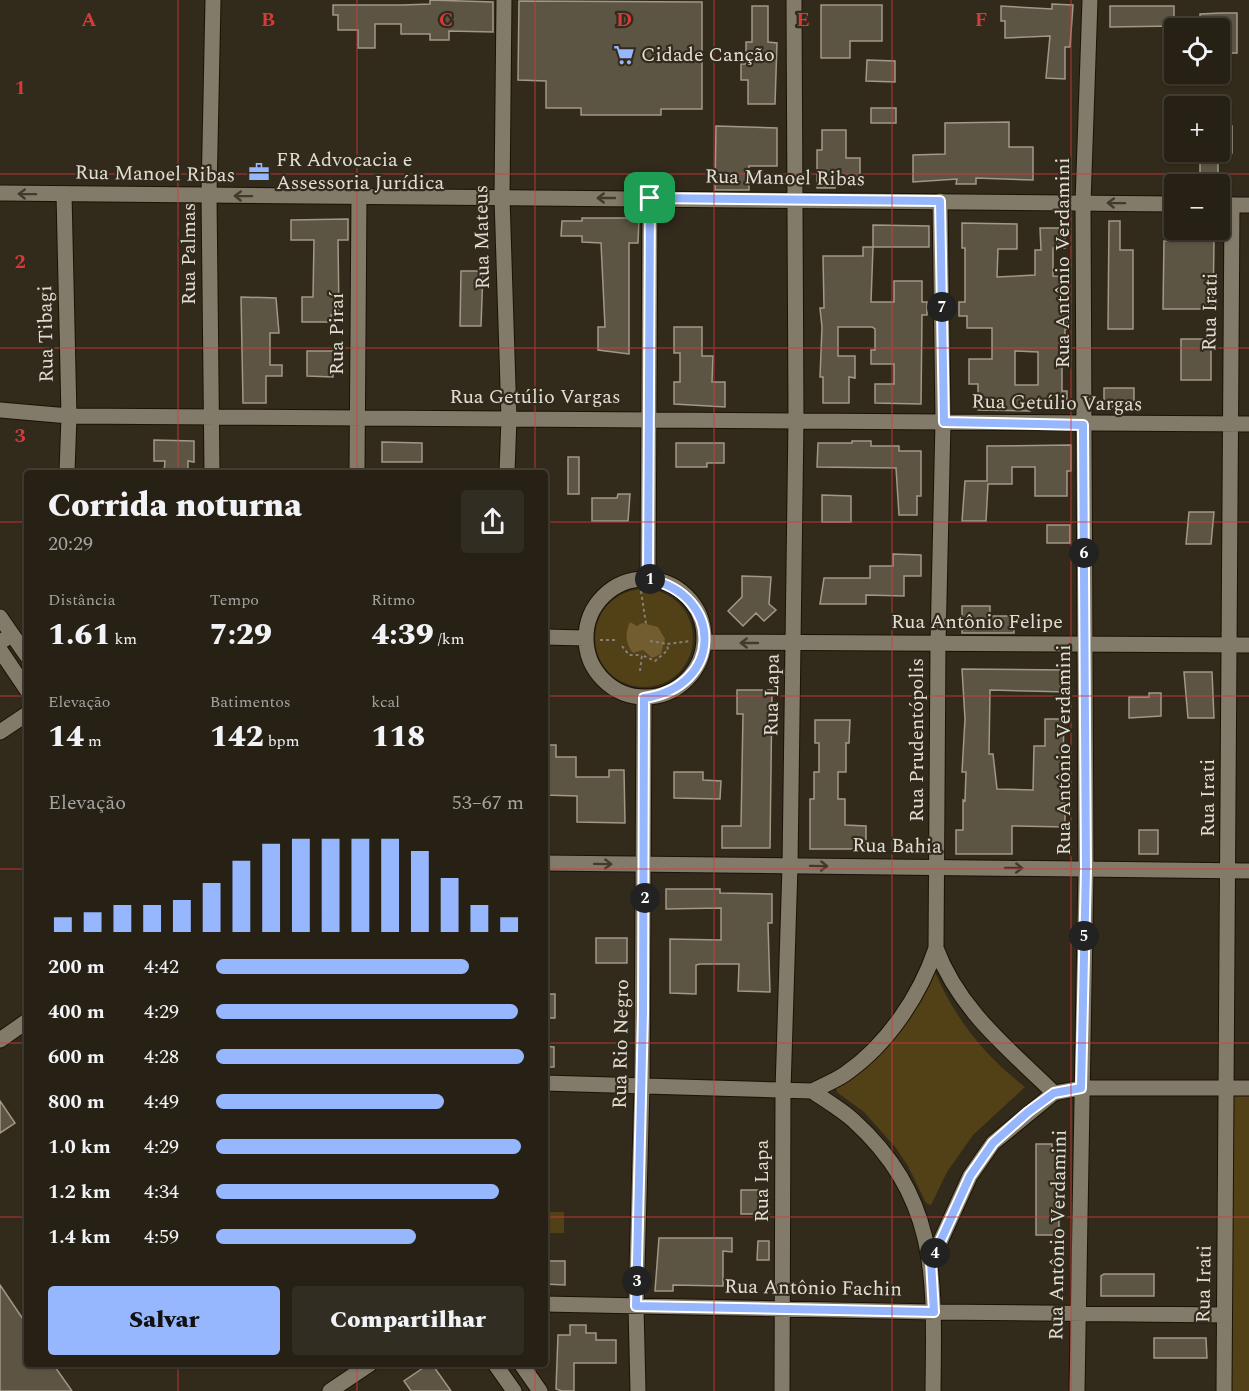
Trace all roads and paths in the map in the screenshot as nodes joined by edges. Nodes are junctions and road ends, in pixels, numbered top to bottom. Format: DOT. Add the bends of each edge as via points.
graph roads {
  1 [pos="213,0"];
  2 [pos="504,0"];
  3 [pos="794,0"];
  4 [pos="1090,0"];
  5 [pos="0,193"];
  6 [pos="64,194"];
  7 [pos="209,195"];
  8 [pos="359,196"];
  9 [pos="502,198"];
  10 [pos="650,198"];
  11 [pos="794,199"];
  12 [pos="940,201"];
  13 [pos="1083,203"];
  14 [pos="1164,204"];
  15 [pos="1230,205"];
  16 [pos="1249,205"];
  17 [pos="1226,240"];
  18 [pos="0,410"];
  19 [pos="69,416"];
  20 [pos="211,416"];
  21 [pos="357,417"];
  22 [pos="509,418"];
  23 [pos="649,418"];
  24 [pos="796,419"];
  25 [pos="944,422"];
  26 [pos="1229,424"];
  27 [pos="1249,424"];
  28 [pos="1083,425"];
  29 [pos="67,470"];
  30 [pos="212,470"];
  31 [pos="357,470"];
  32 [pos="507,470"];
  33 [pos="644,583"];
  34 [pos="0,617"];
  35 [pos="646,624"];
  36 [pos="13,637"];
  37 [pos="548,637"];
  38 [pos="590,639"];
  39 [pos="618,640"];
  40 [pos="650,641"];
  41 [pos="699,641"];
  42 [pos="794,643"];
  43 [pos="938,643"];
  44 [pos="1085,643"];
  45 [pos="667,644"];
  46 [pos="1230,645"];
  47 [pos="1249,645"];
  48 [pos="622,646"];
  49 [pos="0,650"];
  50 [pos="24,652"];
  51 [pos="642,655"];
  52 [pos="640,671"];
  53 [pos="24,686"];
  54 [pos="644,698"];
  55 [pos="24,716"];
  56 [pos="0,732"];
  57 [pos="548,863"];
  58 [pos="645,864"];
  59 [pos="790,866"];
  60 [pos="937,868"];
  61 [pos="1086,869"];
  62 [pos="1228,871"];
  63 [pos="1249,871"];
  64 [pos="936,948"];
  65 [pos="24,1023"];
  66 [pos="0,1040"];
  67 [pos="548,1083"];
  68 [pos="642,1087"];
  69 [pos="1081,1088"];
  70 [pos="1227,1088"];
  71 [pos="1249,1089"];
  72 [pos="783,1090"];
  73 [pos="812,1091"];
  74 [pos="1054,1093"];
  75 [pos="931,1262"];
  76 [pos="548,1304"];
  77 [pos="636,1306"];
  78 [pos="783,1308"];
  79 [pos="934,1312"];
  80 [pos="1078,1312"];
  81 [pos="1224,1315"];
  82 [pos="366,1367"];
  83 [pos="497,1367"];
  84 [pos="523,1367"];
  85 [pos="330,1391"];
  86 [pos="514,1391"];
  87 [pos="540,1391"];
  88 [pos="638,1391"];
  89 [pos="782,1391"];
  90 [pos="933,1391"];
  91 [pos="1077,1391"];
  92 [pos="1224,1391"];
  1 -- 7 [label="street, Rua Palmas"];
  2 -- 9 [label="street, Rua Mateus"];
  3 -- 11 [label="street, Rua Lapa"];
  4 -- 13 [label="street, Rua Antônio Verdamini"];
  6 -- 5 [label="street, Rua Manoel Ribas, one-way"];
  6 -- 7 [label="street, Rua Manoel Ribas"];
  6 -- 19 [label="street, Rua Tibagi"];
  8 -- 7 [label="street, Rua Manoel Ribas, one-way"];
  7 -- 20 [label="street, Rua Palmas"];
  8 -- 9 [label="street, Rua Manoel Ribas"];
  8 -- 21 [label="street, Rua Piraí"];
  10 -- 9 [label="street, Rua Manoel Ribas, one-way"];
  9 -- 22 [label="street, Rua Mateus"];
  10 -- 11 [label="street, Rua Manoel Ribas"];
  10 -- 23 [label="street"];
  11 -- 12 [label="street, Rua Manoel Ribas"];
  11 -- 24 [label="street, Rua Lapa"];
  12 -- 13 [label="street, Rua Manoel Ribas"];
  12 -- 25 [label="street, Rua Prudentópolis"];
  14 -- 13 [label="street, Rua Manoel Ribas, one-way"];
  13 -- 28 [label="street, Rua Antônio Verdamini"];
  15 -- 16 [label="street"];
  17 -- 26 [label="street, Rua Irati"];
  18 -- 19 [label="street, Rua Getúlio Vargas"];
  19 -- 20 [label="street, Rua Getúlio Vargas"];
  19 -- 29 [label="street, Rua Tibagi"];
  20 -- 21 [label="street, Rua Getúlio Vargas"];
  20 -- 30 [label="street, Rua Palmas"];
  21 -- 22 [label="street, Rua Getúlio Vargas"];
  21 -- 31 [label="street, Rua Piraí"];
  22 -- 23 [label="street, Rua Getúlio Vargas"];
  22 -- 32 [label="street, Rua Mateus"];
  23 -- 24 [label="street, Rua Getúlio Vargas"];
  23 -- 33 [label="street"];
  24 -- 25 [label="street, Rua Getúlio Vargas"];
  24 -- 42 [label="street, Rua Lapa"];
  25 -- 28 [label="street, Rua Getúlio Vargas"];
  25 -- 43 [label="street, Rua Prudentópolis"];
  26 -- 27 [label="street, Rua Getúlio Vargas"];
  26 -- 28 [label="street, Rua Getúlio Vargas"];
  26 -- 46 [label="street, Rua Irati"];
  28 -- 44 [label="street, Rua Antônio Verdamini"];
  33 -- 35 [label="path"];
  33 -- 38 [label="street" via="629,581 604,595 588,619"];
  33 -- 41 [label="street" via="666,582 682,592 703,623"];
  34 -- 36 [label="street"];
  36 -- 50 [label="street"];
  37 -- 38 [label="street"];
  38 -- 39 [label="path"];
  38 -- 54 [label="street" via="588,656 603,680 626,695"];
  40 -- 45 [label="path"];
  42 -- 41 [label="street, Rua Antônio Felipe, one-way"];
  41 -- 45 [label="path"];
  41 -- 54 [label="street" via="696,667 679,688"];
  42 -- 43 [label="street, Rua Antônio Felipe"];
  42 -- 59 [label="street, Rua Lapa"];
  43 -- 44 [label="street, Rua Antônio Felipe"];
  43 -- 60 [label="street, Rua Prudentópolis"];
  44 -- 46 [label="street, Rua Antônio Felipe"];
  44 -- 61 [label="street, Rua Antônio Verdamini"];
  45 -- 51 [label="path" via="668,650 655,661"];
  46 -- 47 [label="street, Rua Antônio Felipe"];
  46 -- 62 [label="street, Rua Irati"];
  48 -- 51 [label="path" via="629,655"];
  49 -- 53 [label="street"];
  51 -- 52 [label="path"];
  54 -- 58 [label="street, Rua Rio Negro"];
  55 -- 56 [label="street"];
  57 -- 58 [label="street, Rua Bahia, one-way"];
  58 -- 59 [label="street, Rua Bahia"];
  58 -- 68 [label="street, Rua Rio Negro"];
  59 -- 60 [label="street, Rua Bahia, one-way"];
  59 -- 72 [label="street, Rua Lapa"];
  60 -- 61 [label="street, Rua Bahia, one-way"];
  60 -- 64 [label="street, Rua Prudentópolis"];
  61 -- 62 [label="street, Rua Bahia"];
  61 -- 69 [label="street, Rua Antônio Verdamini"];
  62 -- 63 [label="street, Rua Bahia"];
  62 -- 70 [label="street, Rua Irati"];
  64 -- 73 [label="street, Rua Prudentópolis" via="918,991 889,1033 845,1074"];
  64 -- 74 [label="street" via="946,976 974,1015"];
  65 -- 66 [label="street"];
  67 -- 68 [label="street, Rua Prudentópolis"];
  68 -- 72 [label="street, Rua Prudentópolis"];
  68 -- 77 [label="street, Rua Rio Negro"];
  69 -- 70 [label="street"];
  69 -- 74 [label="street"];
  69 -- 80 [label="street, Rua Antônio Verdamini"];
  70 -- 71 [label="street"];
  70 -- 81 [label="street, Rua Irati"];
  72 -- 73 [label="street, Rua Prudentópolis"];
  72 -- 78 [label="street, Rua Lapa"];
  73 -- 75 [label="street" via="852,1119 882,1150 921,1215"];
  74 -- 75 [label="street" via="993,1143 970,1176"];
  75 -- 79 [label="street"];
  76 -- 77 [label="street, Rua Antônio Fachin"];
  77 -- 78 [label="street, Rua Antônio Fachin"];
  77 -- 88 [label="street, Rua Rio Negro"];
  78 -- 79 [label="street, Rua Antônio Fachin"];
  78 -- 89 [label="street, Rua Lapa"];
  79 -- 80 [label="street, Rua Antônio Fachin"];
  79 -- 90 [label="street"];
  80 -- 81 [label="street, Rua Antônio Fachin"];
  80 -- 91 [label="street, Rua Antônio Verdamini"];
  81 -- 92 [label="street, Rua Irati"];
  82 -- 85 [label="street"];
  83 -- 86 [label="street"];
  84 -- 87 [label="street"];
}
